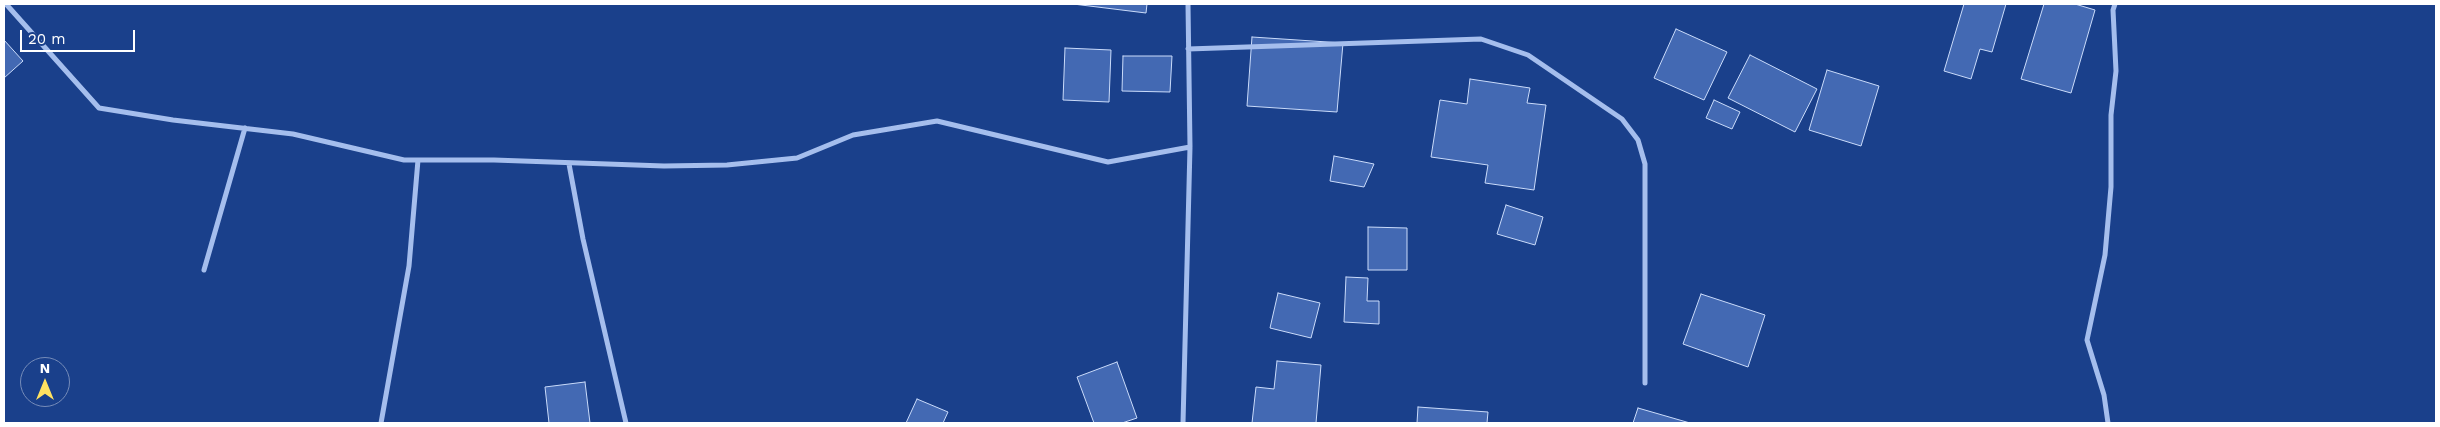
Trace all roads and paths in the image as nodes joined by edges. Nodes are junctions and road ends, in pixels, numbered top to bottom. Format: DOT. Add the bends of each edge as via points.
graph roads {
  1 [pos="6,4"];
  2 [pos="1188,4"];
  3 [pos="2115,4"];
  4 [pos="1188,49"];
  5 [pos="245,128"];
  6 [pos="1190,147"];
  7 [pos="418,160"];
  8 [pos="569,164"];
  9 [pos="204,270"];
  10 [pos="1645,383"];
  11 [pos="381,423"];
  12 [pos="626,423"];
  13 [pos="1183,423"];
  14 [pos="2108,423"];
  1 -- 5 [label="street" via="99,108"];
  2 -- 4 [label="street"];
  3 -- 14 [label="street" via="2116,71 2111,115 2110,197 2105,256 2087,340 2104,395"];
  4 -- 6 [label="street"];
  4 -- 10 [label="street" via="1481,39 1528,55 1622,119 1638,140 1645,164"];
  5 -- 7 [label="street" via="293,134 404,160"];
  5 -- 9 [label="street"];
  6 -- 8 [label="street" via="1108,162 937,121 853,135 798,158 718,165"];
  6 -- 13 [label="street"];
  7 -- 8 [label="street"];
  7 -- 11 [label="street" via="409,266"];
  8 -- 12 [label="street"];
}
